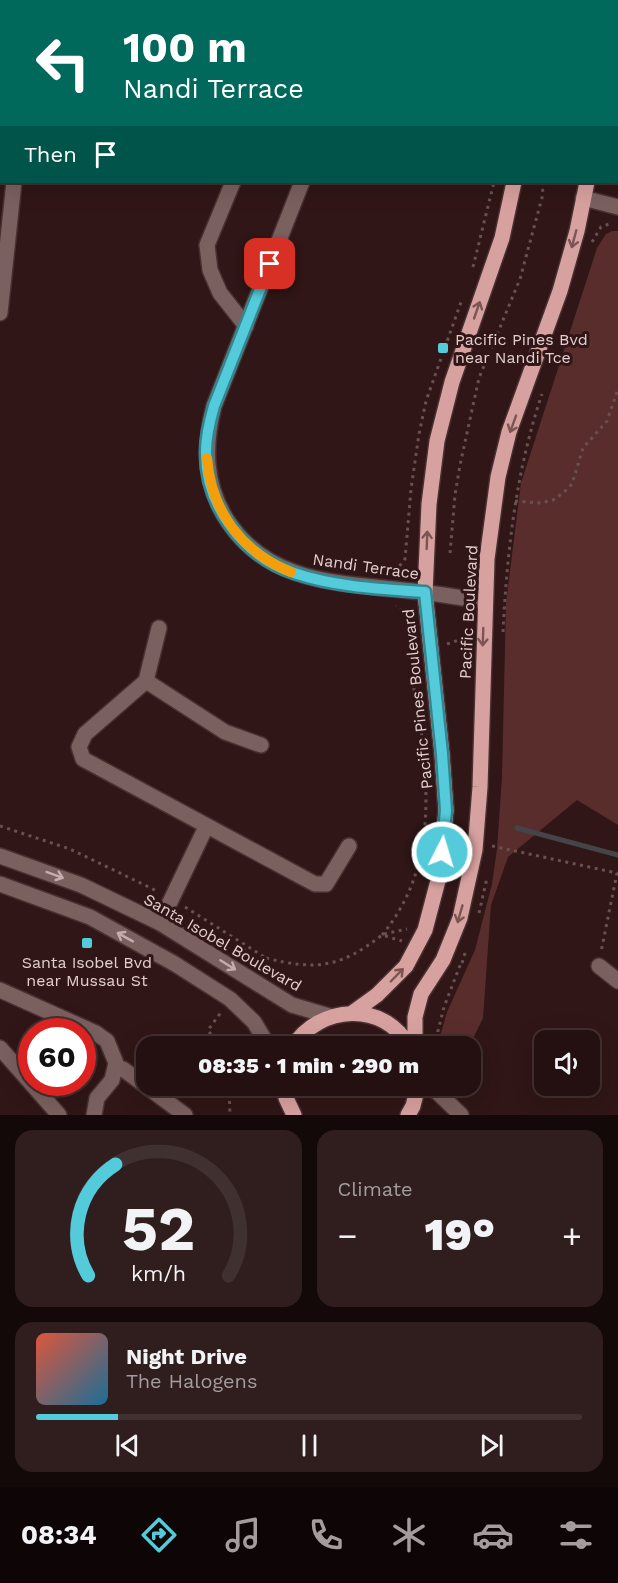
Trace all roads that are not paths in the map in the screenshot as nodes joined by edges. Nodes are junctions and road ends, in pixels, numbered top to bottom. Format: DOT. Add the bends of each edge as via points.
graph roads {
  1 [pos="14,183"];
  2 [pos="233,183"];
  3 [pos="302,183"];
  4 [pos="514,183"];
  5 [pos="587,183"];
  6 [pos="583,198"];
  7 [pos="615,207"];
  8 [pos="1,294"];
  9 [pos="0,313"];
  10 [pos="246,326"];
  11 [pos="425,592"];
  12 [pos="485,602"];
  13 [pos="159,628"];
  14 [pos="146,681"];
  15 [pos="261,745"];
  16 [pos="206,827"];
  17 [pos="349,846"];
  18 [pos="0,856"];
  19 [pos="0,884"];
  20 [pos="160,923"];
  21 [pos="599,966"];
  22 [pos="618,981"];
  23 [pos="0,990"];
  24 [pos="352,1012"];
  25 [pos="329,1016"];
  26 [pos="262,1036"];
  27 [pos="300,1036"];
  28 [pos="401,1036"];
  29 [pos="415,1036"];
  30 [pos="0,1048"];
  31 [pos="115,1068"];
  32 [pos="284,1096"];
  33 [pos="287,1096"];
  34 [pos="416,1096"];
  35 [pos="441,1096"];
  36 [pos="59,1115"];
  37 [pos="94,1115"];
  38 [pos="185,1115"];
  39 [pos="278,1115"];
  40 [pos="294,1115"];
  41 [pos="408,1115"];
  42 [pos="461,1115"];
  1 -- 8 [label="street"];
  2 -- 10 [label="street" via="207,245 210,270 220,294"];
  3 -- 10 [label="street, Nandi Terrace"];
  11 -- 4 [label="main road, Pacific Pines Boulevard, one-way" via="437,441 452,382 502,238"];
  5 -- 6 [label="main road, Pacific Boulevard"];
  6 -- 7 [label="street"];
  6 -- 12 [label="main road, Pacific Boulevard, one-way" via="560,291 509,432 498,477"];
  8 -- 9 [label="street"];
  10 -- 11 [label="street, Nandi Terrace" via="214,406 206,452 214,496 235,532 263,558 293,573 339,583"];
  11 -- 12 [label="street, Nandi Terrace"];
  24 -- 11 [label="main road, Pacific Pines Boulevard, one-way" via="377,995 406,966 426,925 440,873 446,810"];
  12 -- 29 [label="main road, Pacific Boulevard, one-way" via="475,850 460,918 443,960 421,994"];
  13 -- 14 [label="street"];
  14 -- 15 [label="street" via="225,732"];
  14 -- 16 [label="street" via="85,734 79,747 83,759"];
  16 -- 17 [label="street" via="315,884 326,884"];
  16 -- 20 [label="street"];
  18 -- 20 [label="street, Santa Isobel Boulevard, one-way" via="81,885"];
  26 -- 19 [label="street, one-way" via="231,999 175,964 90,917"];
  20 -- 25 [label="street, Santa Isobel Boulevard, one-way" via="292,1005"];
  21 -- 22 [label="street"];
  23 -- 31 [label="street" via="108,1041"];
  24 -- 25 [label="main road"];
  24 -- 28 [label="main road" via="373,1016"];
  25 -- 27 [label="main road"];
  30 -- 36 [label="street"];
  31 -- 37 [label="street" via="112,1080 97,1098"];
  31 -- 38 [label="street" via="123,1069"];
  32 -- 39 [label="main road"];
  33 -- 40 [label="main road"];
  34 -- 41 [label="main road"];
  35 -- 42 [label="street"];
}
